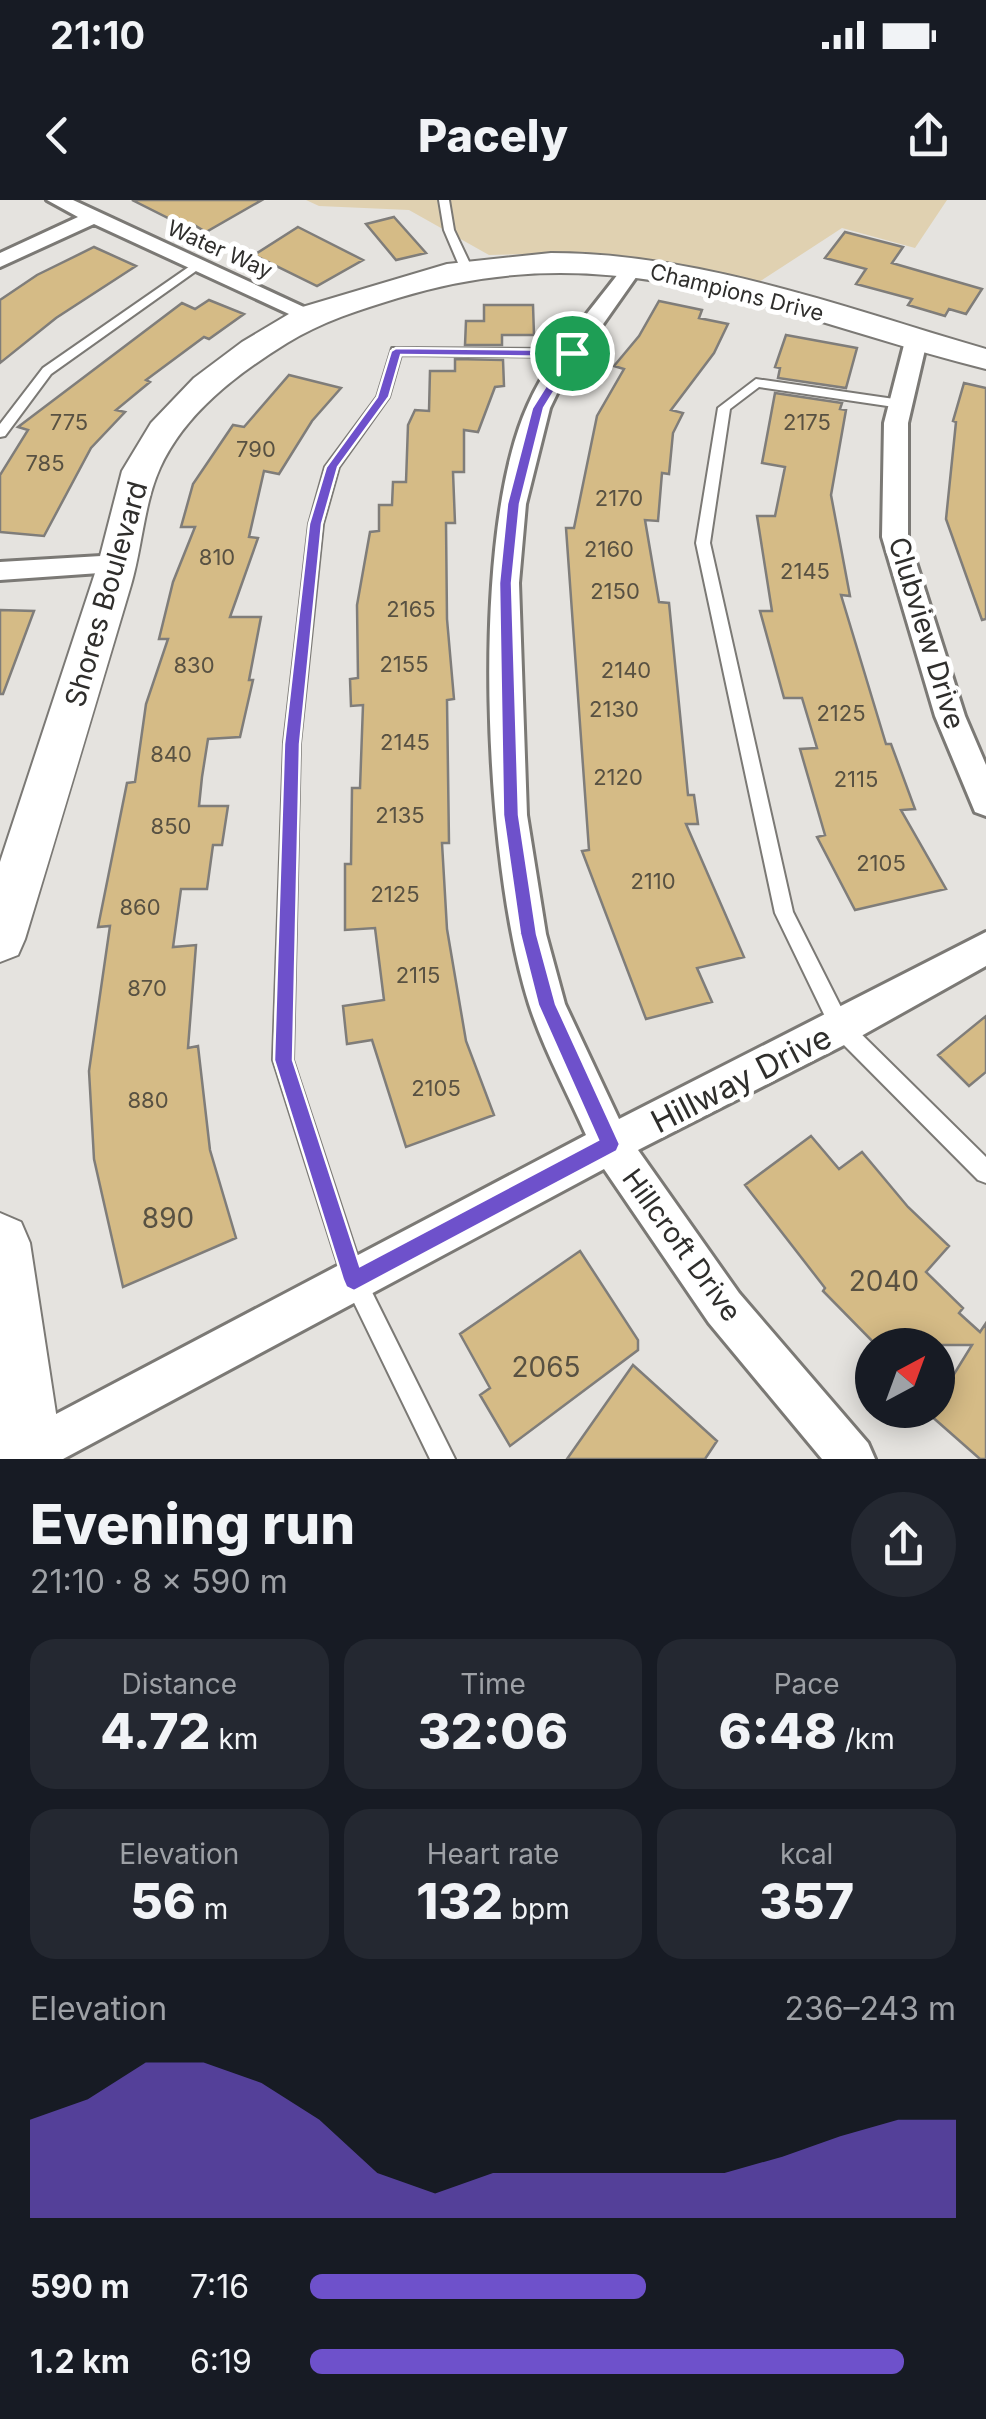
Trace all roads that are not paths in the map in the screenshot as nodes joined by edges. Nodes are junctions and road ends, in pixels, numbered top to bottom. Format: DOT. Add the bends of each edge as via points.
graph roads {
  1 [pos="58,200"];
  2 [pos="444,200"];
  3 [pos="92,218"];
  4 [pos="0,262"];
  5 [pos="197,266"];
  6 [pos="634,266"];
  7 [pos="467,270"];
  8 [pos="310,315"];
  9 [pos="916,341"];
  10 [pos="572,353"];
  11 [pos="986,360"];
  12 [pos="901,404"];
  13 [pos="0,433"];
  14 [pos="118,564"];
  15 [pos="0,570"];
  16 [pos="986,803"];
  17 [pos="0,935"];
  18 [pos="986,948"];
  19 [pos="841,1028"];
  20 [pos="610,1144"];
  21 [pos="986,1172"];
  22 [pos="0,1243"];
  23 [pos="354,1280"];
  24 [pos="25,1456"];
  25 [pos="442,1459"];
  26 [pos="852,1459"];
  1 -- 3 [label="street, Water Way"];
  2 -- 7 [label="lane"];
  3 -- 4 [label="street"];
  3 -- 5 [label="street, Water Way"];
  5 -- 8 [label="street, Water Way"];
  5 -- 13 [label="lane" via="47,370"];
  6 -- 7 [label="street, Champions Drive" via="551,262"];
  6 -- 9 [label="street, Champions Drive" via="726,284"];
  6 -- 10 [label="street, Hillcroft Drive"];
  7 -- 8 [label="street, Champions Drive"];
  8 -- 14 [label="street, Shores Boulevard" via="206,384 163,431 140,471"];
  9 -- 11 [label="street, Champions Drive"];
  9 -- 12 [label="street, Clubview Drive"];
  10 -- 20 [label="street, Hillcroft Drive" via="538,408 514,504 506,583 511,815 547,1005"];
  10 -- 23 [label="lane" via="396,351 383,397 332,467 316,524 292,744 283,1060"];
  12 -- 16 [label="street, Clubview Drive" via="894,537 950,716"];
  12 -- 19 [label="lane" via="756,383 724,408 703,543 784,913"];
  14 -- 15 [label="street"];
  14 -- 17 [label="street, Shores Boulevard"];
  18 -- 19 [label="street, Hillway Drive"];
  19 -- 20 [label="street, Hillway Drive"];
  19 -- 21 [label="lane"];
  20 -- 23 [label="street, Hillway Drive"];
  20 -- 26 [label="street, Hillcroft Drive" via="724,1308"];
  22 -- 24 [label="street"];
  23 -- 24 [label="street, Hillway Drive"];
  23 -- 25 [label="lane"];
}
